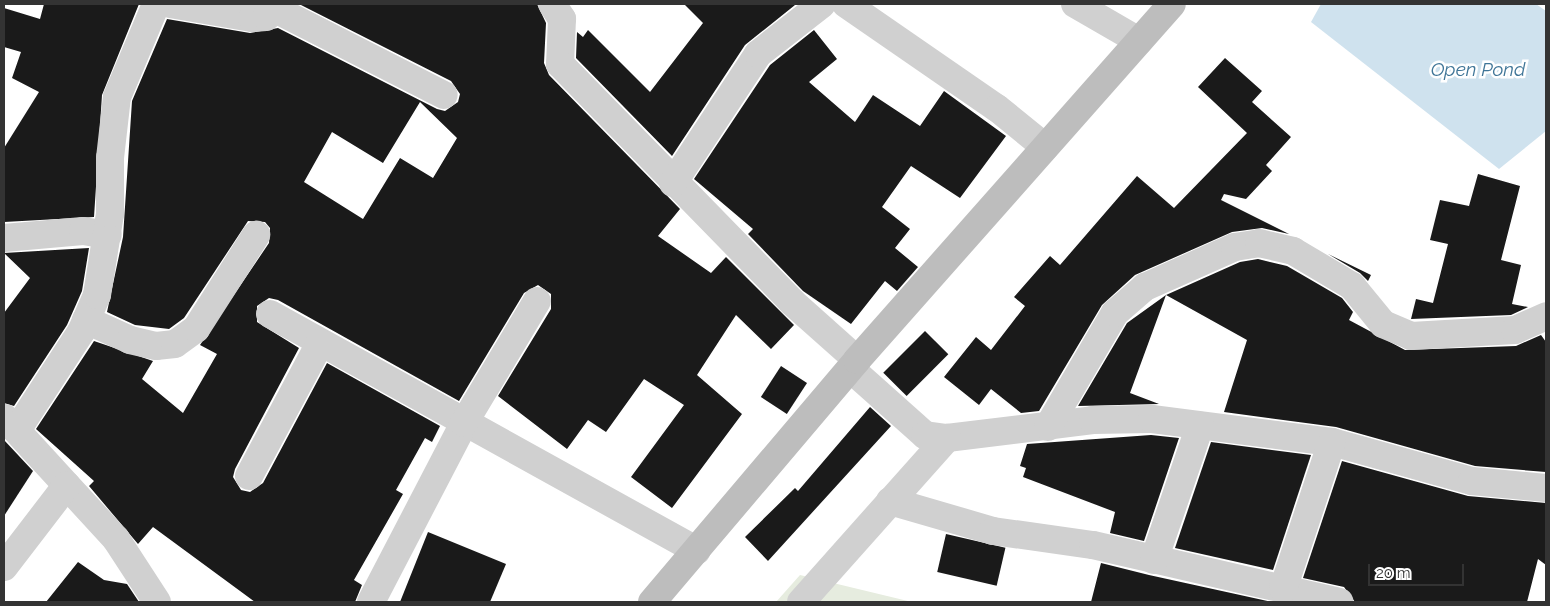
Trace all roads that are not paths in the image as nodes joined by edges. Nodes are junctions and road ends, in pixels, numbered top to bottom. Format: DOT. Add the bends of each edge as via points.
graph roads {
  1 [pos="156,4"];
  2 [pos="170,4"];
  3 [pos="551,4"];
  4 [pos="822,4"];
  5 [pos="846,4"];
  6 [pos="1075,4"];
  7 [pos="1172,4"];
  8 [pos="281,7"];
  9 [pos="1139,41"];
  10 [pos="444,94"];
  11 [pos="1045,147"];
  12 [pos="673,183"];
  13 [pos="108,235"];
  14 [pos="256,235"];
  15 [pos="4,238"];
  16 [pos="537,301"];
  17 [pos="270,314"];
  18 [pos="1546,316"];
  19 [pos="86,320"];
  20 [pos="320,343"];
  21 [pos="855,365"];
  22 [pos="464,423"];
  23 [pos="10,424"];
  24 [pos="1200,426"];
  25 [pos="1048,427"];
  26 [pos="926,432"];
  27 [pos="1332,442"];
  28 [pos="249,476"];
  29 [pos="67,486"];
  30 [pos="1546,488"];
  31 [pos="890,501"];
  32 [pos="697,551"];
  33 [pos="1154,560"];
  34 [pos="4,567"];
  35 [pos="1283,589"];
  36 [pos="157,602"];
  37 [pos="371,602"];
  38 [pos="652,602"];
  39 [pos="801,602"];
  40 [pos="1340,602"];
  1 -- 13 [label="street" via="117,97"];
  2 -- 8 [label="street" via="252,18 266,17"];
  3 -- 12 [label="street" via="562,19 560,64"];
  4 -- 12 [label="street" via="758,54"];
  5 -- 11 [label="street" via="997,108"];
  6 -- 9 [label="street"];
  7 -- 9 [label="street"];
  8 -- 10 [label="street"];
  9 -- 11 [label="street"];
  11 -- 21 [label="street"];
  12 -- 21 [label="street"];
  13 -- 15 [label="street" via="83,231"];
  13 -- 19 [label="street" via="97,295"];
  14 -- 19 [label="street" via="196,329 175,344 156,346 130,340"];
  16 -- 22 [label="street"];
  17 -- 20 [label="street"];
  18 -- 25 [label="street" via="1515,330 1411,336 1383,324 1352,286 1293,251 1259,243 1235,247 1145,287 1115,313"];
  19 -- 23 [label="street"];
  20 -- 22 [label="street"];
  20 -- 28 [label="street"];
  21 -- 26 [label="street"];
  21 -- 32 [label="street"];
  22 -- 32 [label="street"];
  22 -- 37 [label="street"];
  23 -- 29 [label="street"];
  24 -- 25 [label="street" via="1152,419"];
  24 -- 27 [label="street"];
  24 -- 33 [label="street"];
  25 -- 26 [label="street"];
  26 -- 31 [label="street"];
  27 -- 30 [label="street" via="1472,481"];
  27 -- 35 [label="street"];
  29 -- 34 [label="street"];
  29 -- 36 [label="street" via="116,539"];
  31 -- 33 [label="street" via="993,531 1093,545"];
  31 -- 39 [label="street"];
  32 -- 38 [label="street"];
  33 -- 35 [label="street"];
  35 -- 40 [label="street"];
}
